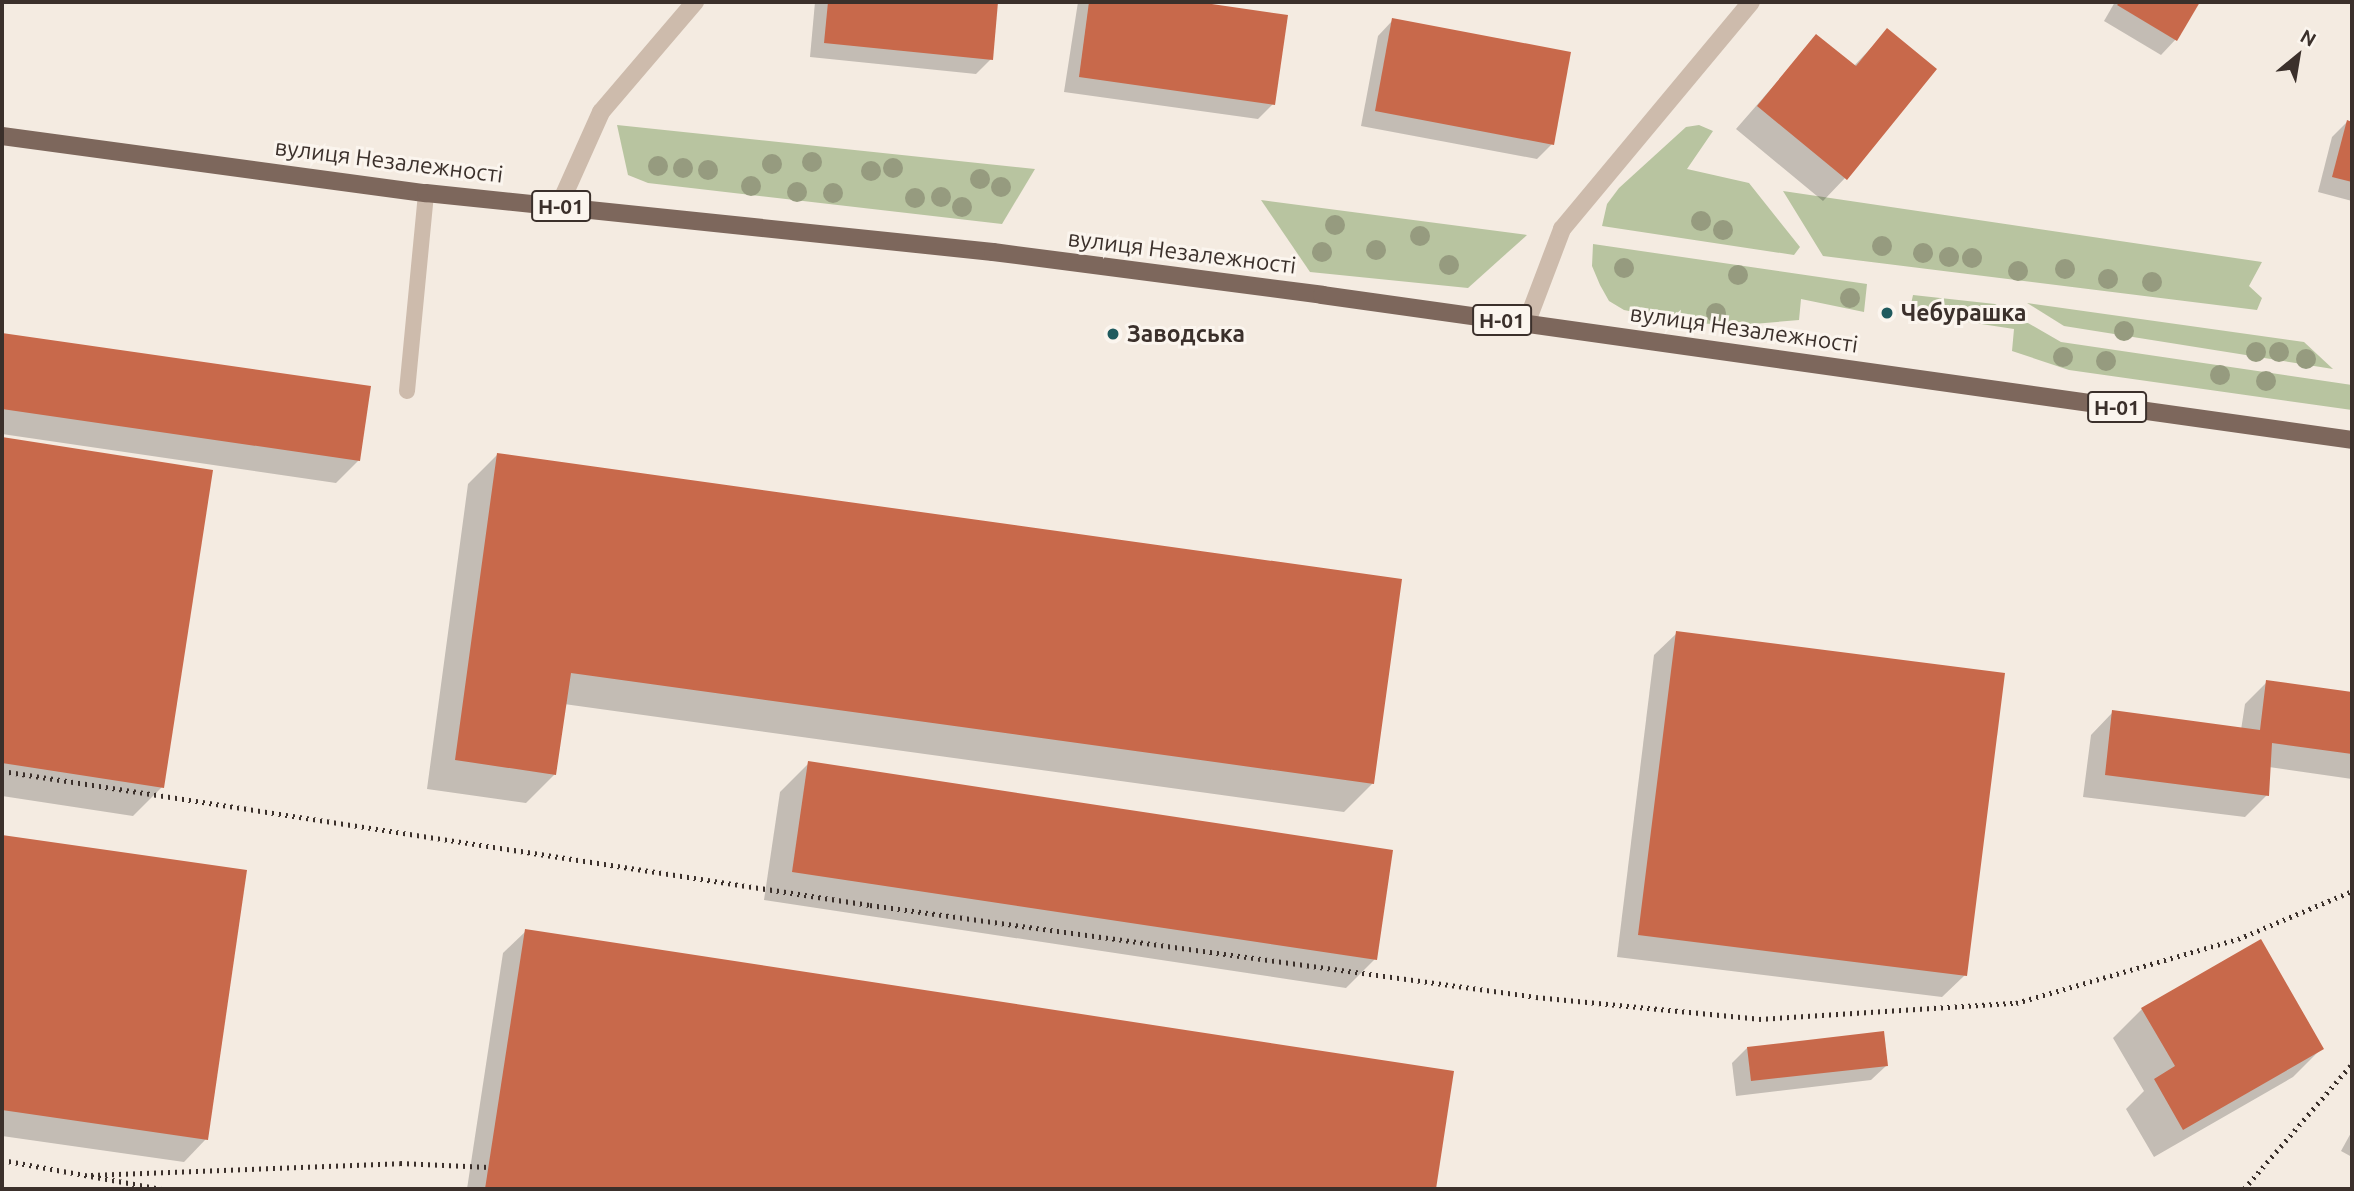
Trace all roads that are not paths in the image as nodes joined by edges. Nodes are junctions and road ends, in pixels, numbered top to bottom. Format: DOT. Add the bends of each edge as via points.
graph roads {
  1 [pos="695,2"];
  2 [pos="1751,2"];
  3 [pos="2,136"];
  4 [pos="426,193"];
  5 [pos="559,206"];
  6 [pos="1526,324"];
  7 [pos="407,391"];
  8 [pos="2352,440"];
  1 -- 5 [label="street" via="601,112"];
  2 -- 6 [label="street" via="1562,229"];
  3 -- 4 [label="main road, вулиця Незалежності / Н-01"];
  4 -- 5 [label="main road, вулиця Незалежності / Н-01"];
  4 -- 7 [label="lane"];
  5 -- 6 [label="main road, вулиця Незалежності / Н-01" via="993,252"];
  6 -- 8 [label="main road, вулиця Незалежності / Н-01"];
}
